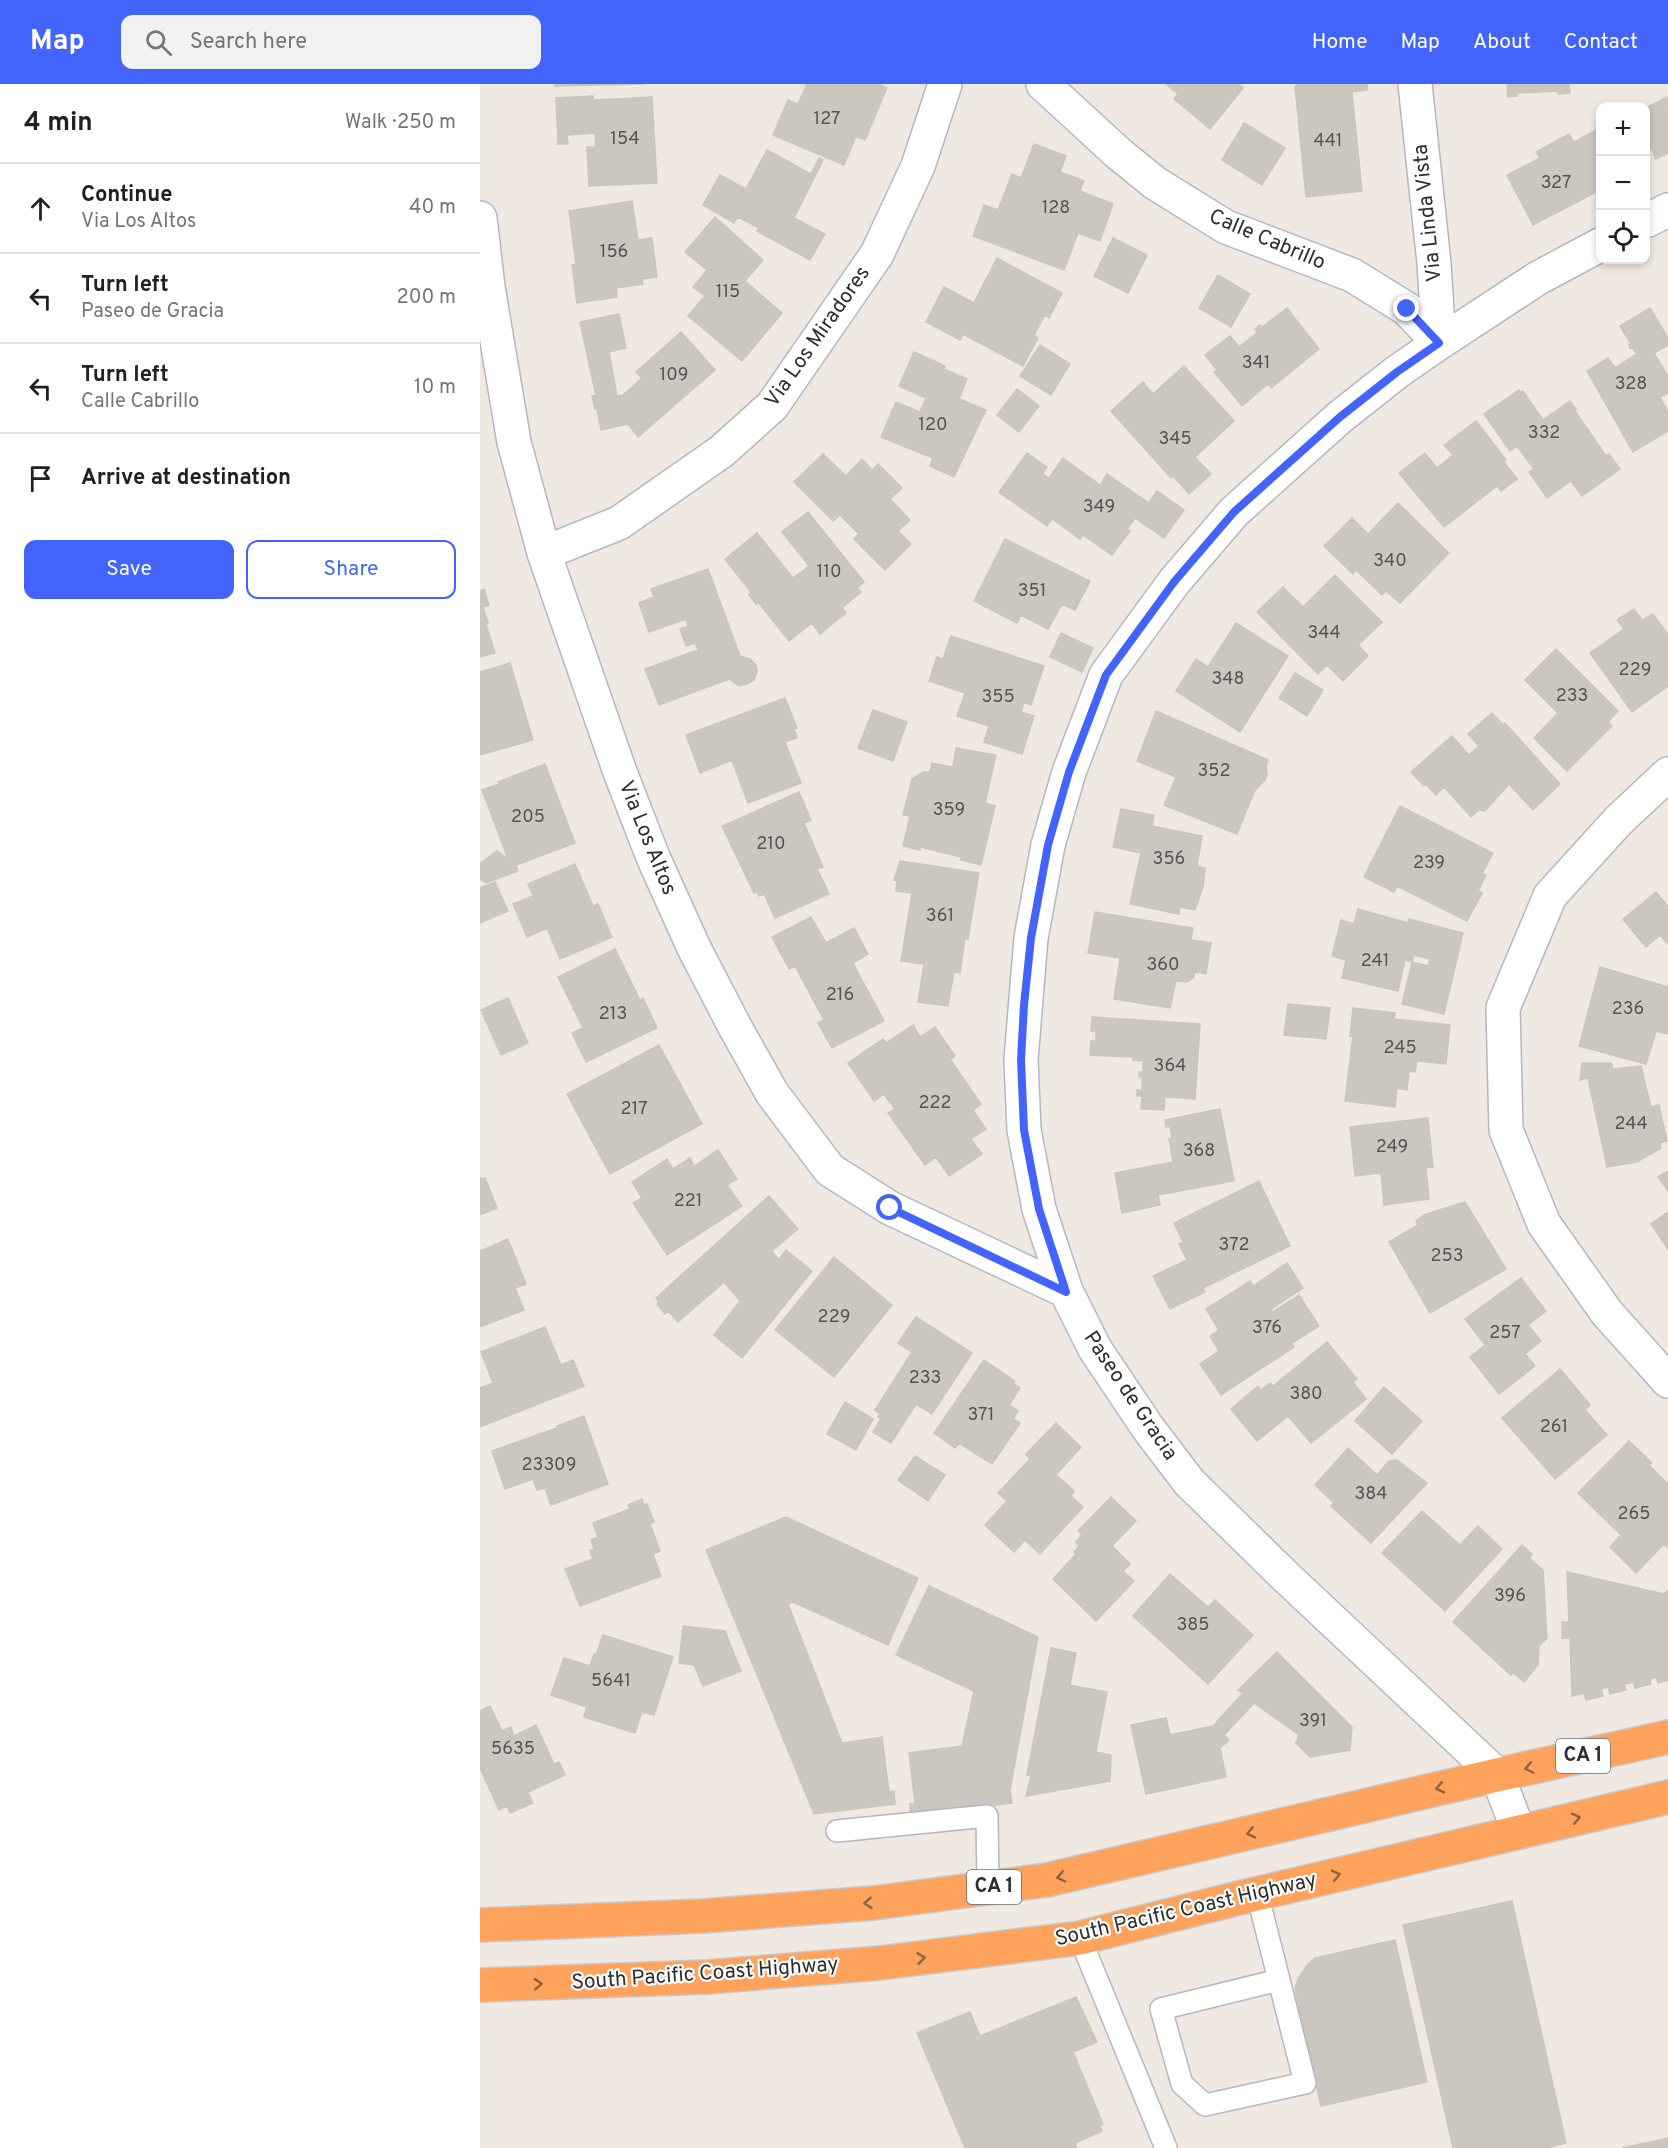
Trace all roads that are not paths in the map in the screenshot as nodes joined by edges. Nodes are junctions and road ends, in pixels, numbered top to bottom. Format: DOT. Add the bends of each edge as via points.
graph roads {
  1 [pos="945,84"];
  2 [pos="1043,84"];
  3 [pos="1415,84"];
  4 [pos="1668,210"];
  5 [pos="480,218"];
  6 [pos="1650,219"];
  7 [pos="1596,247"];
  8 [pos="1439,343"];
  9 [pos="544,553"];
  10 [pos="1668,774"];
  11 [pos="1066,1292"];
  12 [pos="1668,1381"];
  13 [pos="1668,1737"];
  14 [pos="1497,1774"];
  15 [pos="1668,1797"];
  16 [pos="837,1831"];
  17 [pos="1519,1832"];
  18 [pos="988,1888"];
  19 [pos="1257,1893"];
  20 [pos="480,1925"];
  21 [pos="1080,1938"];
  22 [pos="1278,1980"];
  23 [pos="480,1985"];
  24 [pos="1166,2148"];
  1 -- 9 [label="street, Via Los Miradores" via="918,166 877,254 772,406 722,451 619,523"];
  2 -- 8 [label="street, Calle Cabrillo" via="1155,183 1226,227 1352,275 1407,309"];
  3 -- 8 [label="street, Via Linda Vista"];
  4 -- 6 [label="street"];
  5 -- 9 [label="street, Via Los Altos" via="514,442"];
  7 -- 8 [label="street, Paseo de Gracia" via="1538,279"];
  8 -- 11 [label="street, Paseo de Gracia" via="1340,417 1234,512 1174,582 1106,675 1069,772 1048,845 1031,938 1024,1005 1024,1130 1039,1209"];
  9 -- 11 [label="street, Via Los Altos" via="653,857 694,948 772,1093 830,1170 890,1208"];
  10 -- 12 [label="street" via="1618,821 1550,896 1503,1008 1506,1130 1544,1224 1607,1313"];
  11 -- 14 [label="street, Paseo de Gracia" via="1095,1349 1189,1482"];
  13 -- 14 [label="highway, CA 1, one-way"];
  14 -- 17 [label="street, Paseo de Gracia"];
  14 -- 18 [label="highway, CA 1, one-way" via="1047,1881"];
  17 -- 15 [label="highway, South Pacific Coast Highway, one-way"];
  16 -- 18 [label="lane" via="987,1815"];
  19 -- 17 [label="highway, South Pacific Coast Highway, one-way"];
  18 -- 20 [label="highway, CA 1, one-way" via="874,1903 703,1916"];
  19 -- 21 [label="highway, South Pacific Coast Highway"];
  19 -- 22 [label="lane"];
  23 -- 21 [label="highway, South Pacific Coast Highway, one-way" via="753,1973 880,1963"];
  21 -- 24 [label="lane"];
  22 -- 22 [label="lane" via="1305,2084 1205,2105 1182,2084 1161,2009"];
}
